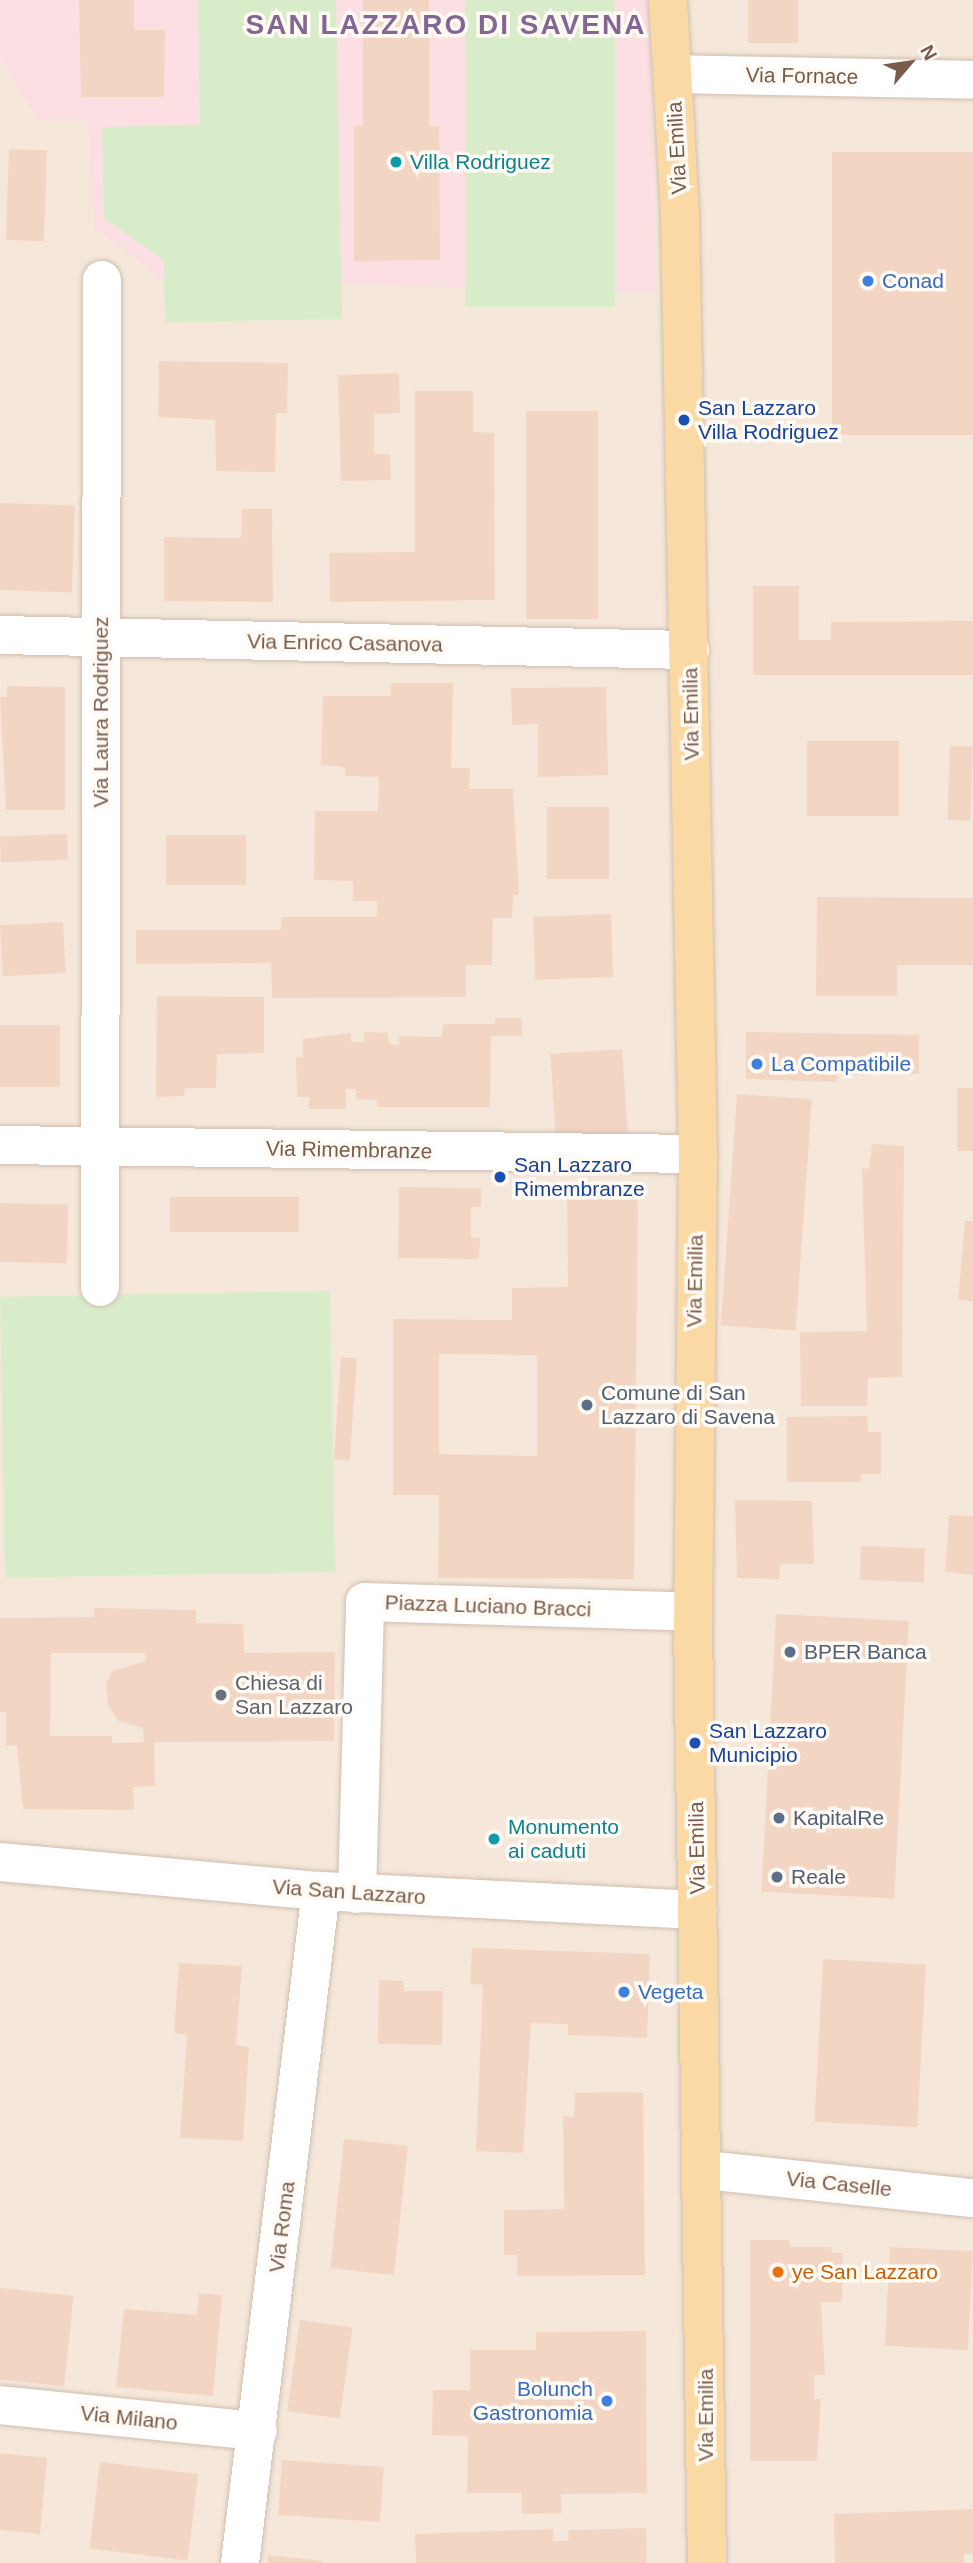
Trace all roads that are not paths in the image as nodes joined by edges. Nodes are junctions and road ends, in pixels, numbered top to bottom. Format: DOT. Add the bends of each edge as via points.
graph roads {
  1 [pos="668,0"];
  2 [pos="673,74"];
  3 [pos="973,80"];
  4 [pos="102,280"];
  5 [pos="0,635"];
  6 [pos="100,637"];
  7 [pos="690,650"];
  8 [pos="103,1144"];
  9 [pos="0,1145"];
  10 [pos="698,1154"];
  11 [pos="100,1287"];
  12 [pos="693,1612"];
  13 [pos="0,1861"];
  14 [pos="339,1892"];
  15 [pos="698,1910"];
  16 [pos="705,2169"];
  17 [pos="973,2198"];
  18 [pos="0,2405"];
  19 [pos="258,2431"];
  20 [pos="240,2563"];
  21 [pos="707,2563"];
  1 -- 2 [label="main road, Via Emilia"];
  2 -- 3 [label="street, Via Fornace"];
  2 -- 7 [label="main road, Via Emilia"];
  4 -- 6 [label="street, Via Laura Rodriguez"];
  5 -- 6 [label="street, Via Enrico Casanova"];
  6 -- 7 [label="street, Via Enrico Casanova"];
  6 -- 8 [label="street, Via Laura Rodriguez"];
  7 -- 10 [label="main road, Via Emilia"];
  8 -- 9 [label="street, Via Rimembranze"];
  8 -- 10 [label="street, Via Rimembranze"];
  8 -- 11 [label="street, Via Laura Rodriguez"];
  10 -- 12 [label="main road, Via Emilia"];
  12 -- 14 [label="street, Piazza Luciano Bracci" via="365,1602"];
  12 -- 15 [label="main road, Via Emilia"];
  13 -- 14 [label="street, Via San Lazzaro"];
  14 -- 15 [label="street, Via San Lazzaro"];
  14 -- 19 [label="street, Via Roma"];
  15 -- 16 [label="main road, Via Emilia"];
  16 -- 17 [label="street, Via Caselle"];
  16 -- 21 [label="main road, Via Emilia"];
  18 -- 19 [label="street, Via Milano"];
  19 -- 20 [label="street, Via Roma"];
}
